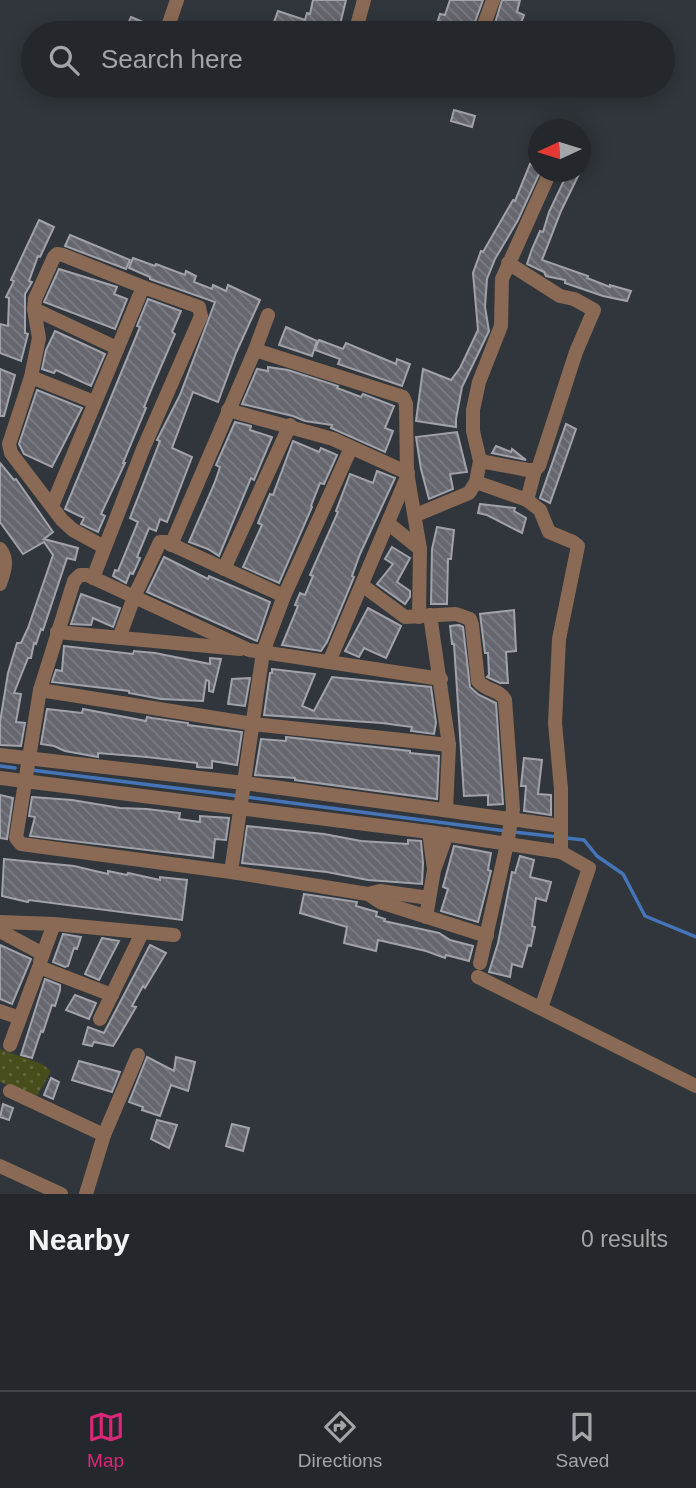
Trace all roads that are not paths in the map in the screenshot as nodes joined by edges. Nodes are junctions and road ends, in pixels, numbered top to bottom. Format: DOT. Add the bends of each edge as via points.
graph roads {
  1 [pos="177,0"];
  2 [pos="364,0"];
  3 [pos="493,0"];
  4 [pos="170,21"];
  5 [pos="358,21"];
  6 [pos="485,21"];
  7 [pos="545,182"];
  8 [pos="508,263"];
  9 [pos="143,287"];
  10 [pos="34,309"];
  11 [pos="268,315"];
  12 [pos="117,348"];
  13 [pos="255,350"];
  14 [pos="32,377"];
  15 [pos="94,402"];
  16 [pos="229,410"];
  17 [pos="290,425"];
  18 [pos="351,448"];
  19 [pos="480,461"];
  20 [pos="535,470"];
  21 [pos="408,475"];
  22 [pos="476,482"];
  23 [pos="527,500"];
  24 [pos="52,506"];
  25 [pos="416,515"];
  26 [pos="389,524"];
  27 [pos="171,545"];
  28 [pos="104,547"];
  29 [pos="0,549"];
  30 [pos="420,549"];
  31 [pos="224,569"];
  32 [pos="93,578"];
  33 [pos="0,584"];
  34 [pos="362,585"];
  35 [pos="284,596"];
  36 [pos="134,597"];
  37 [pos="424,616"];
  38 [pos="57,632"];
  39 [pos="120,638"];
  40 [pos="256,651"];
  41 [pos="329,662"];
  42 [pos="441,679"];
  43 [pos="40,690"];
  44 [pos="253,724"];
  45 [pos="449,745"];
  46 [pos="0,755"];
  47 [pos="29,758"];
  48 [pos="0,778"];
  49 [pos="25,781"];
  50 [pos="244,783"];
  51 [pos="241,807"];
  52 [pos="446,810"];
  53 [pos="511,820"];
  54 [pos="561,825"];
  55 [pos="429,832"];
  56 [pos="447,834"];
  57 [pos="507,844"];
  58 [pos="561,852"];
  59 [pos="434,870"];
  60 [pos="231,872"];
  61 [pos="368,894"];
  62 [pos="429,898"];
  63 [pos="426,917"];
  64 [pos="0,922"];
  65 [pos="54,924"];
  66 [pos="0,931"];
  67 [pos="142,933"];
  68 [pos="174,935"];
  69 [pos="487,936"];
  70 [pos="41,960"];
  71 [pos="112,995"];
  72 [pos="541,1008"];
  73 [pos="0,1011"];
  74 [pos="20,1018"];
  75 [pos="100,1019"];
  76 [pos="10,1045"];
  77 [pos="138,1055"];
  78 [pos="696,1086"];
  79 [pos="10,1091"];
  80 [pos="104,1135"];
  81 [pos="0,1166"];
  82 [pos="61,1194"];
  83 [pos="86,1194"];
  1 -- 4 [label="street"];
  2 -- 5 [label="street"];
  3 -- 6 [label="street"];
  7 -- 8 [label="street"];
  8 -- 19 [label="street" via="502,279 501,326 474,399 473,431"];
  8 -- 20 [label="street" via="561,296 594,310 543,459"];
  9 -- 10 [label="street" via="57,254"];
  9 -- 12 [label="street"];
  9 -- 28 [label="street" via="199,307 201,313"];
  10 -- 12 [label="street"];
  10 -- 14 [label="street" via="39,338"];
  11 -- 13 [label="street"];
  12 -- 15 [label="street"];
  13 -- 16 [label="street"];
  13 -- 21 [label="street" via="403,397"];
  14 -- 15 [label="street"];
  14 -- 24 [label="street" via="9,447"];
  15 -- 24 [label="street"];
  16 -- 17 [label="street"];
  16 -- 27 [label="street"];
  17 -- 18 [label="street"];
  17 -- 31 [label="street"];
  18 -- 21 [label="street"];
  18 -- 35 [label="street"];
  19 -- 20 [label="street"];
  19 -- 22 [label="street"];
  20 -- 23 [label="street"];
  21 -- 25 [label="street"];
  21 -- 26 [label="street"];
  22 -- 23 [label="street"];
  22 -- 25 [label="street" via="469,493"];
  23 -- 54 [label="street" via="540,510 549,531 578,546 559,639 555,723"];
  24 -- 28 [label="street" via="72,530"];
  25 -- 30 [label="street"];
  26 -- 30 [label="street"];
  26 -- 34 [label="street"];
  27 -- 31 [label="street"];
  27 -- 36 [label="street" via="158,544"];
  28 -- 32 [label="street"];
  29 -- 33 [label="street" via="5,555"];
  30 -- 37 [label="street"];
  31 -- 35 [label="street"];
  32 -- 36 [label="street"];
  32 -- 38 [label="street" via="83,573 77,577"];
  34 -- 37 [label="street" via="405,617"];
  34 -- 41 [label="street"];
  35 -- 40 [label="street"];
  36 -- 39 [label="street"];
  36 -- 40 [label="street"];
  37 -- 42 [label="street"];
  37 -- 53 [label="street" via="456,614 470,619 478,681 505,697"];
  38 -- 39 [label="street"];
  38 -- 43 [label="street"];
  39 -- 40 [label="street"];
  40 -- 41 [label="street"];
  40 -- 44 [label="street"];
  41 -- 42 [label="street"];
  42 -- 45 [label="street"];
  43 -- 44 [label="street"];
  43 -- 47 [label="street"];
  44 -- 45 [label="street"];
  44 -- 50 [label="street"];
  45 -- 52 [label="street"];
  46 -- 47 [label="street"];
  47 -- 49 [label="street"];
  47 -- 50 [label="street"];
  48 -- 49 [label="street"];
  49 -- 51 [label="street"];
  49 -- 60 [label="street" via="16,838 21,844"];
  50 -- 51 [label="street"];
  50 -- 52 [label="street"];
  51 -- 55 [label="street"];
  51 -- 60 [label="street"];
  52 -- 53 [label="street"];
  53 -- 54 [label="street"];
  53 -- 57 [label="street"];
  54 -- 58 [label="street"];
  55 -- 56 [label="street"];
  55 -- 59 [label="street"];
  56 -- 57 [label="street"];
  56 -- 59 [label="street"];
  57 -- 58 [label="street"];
  57 -- 69 [label="street"];
  58 -- 72 [label="street" via="589,867"];
  59 -- 62 [label="street"];
  60 -- 61 [label="street"];
  61 -- 62 [label="street" via="380,891"];
  61 -- 63 [label="street"];
  62 -- 63 [label="street"];
  63 -- 69 [label="street"];
  64 -- 65 [label="street"];
  65 -- 67 [label="street"];
  65 -- 70 [label="street"];
  66 -- 70 [label="street"];
  67 -- 68 [label="street"];
  67 -- 71 [label="street"];
  69 -- 72 [label="street" via="479,970"];
  70 -- 71 [label="street"];
  70 -- 74 [label="street"];
  71 -- 75 [label="street"];
  72 -- 78 [label="street"];
  73 -- 74 [label="street"];
  74 -- 76 [label="street"];
  77 -- 80 [label="street"];
  79 -- 80 [label="street"];
  80 -- 83 [label="street"];
  81 -- 82 [label="street"];
}
